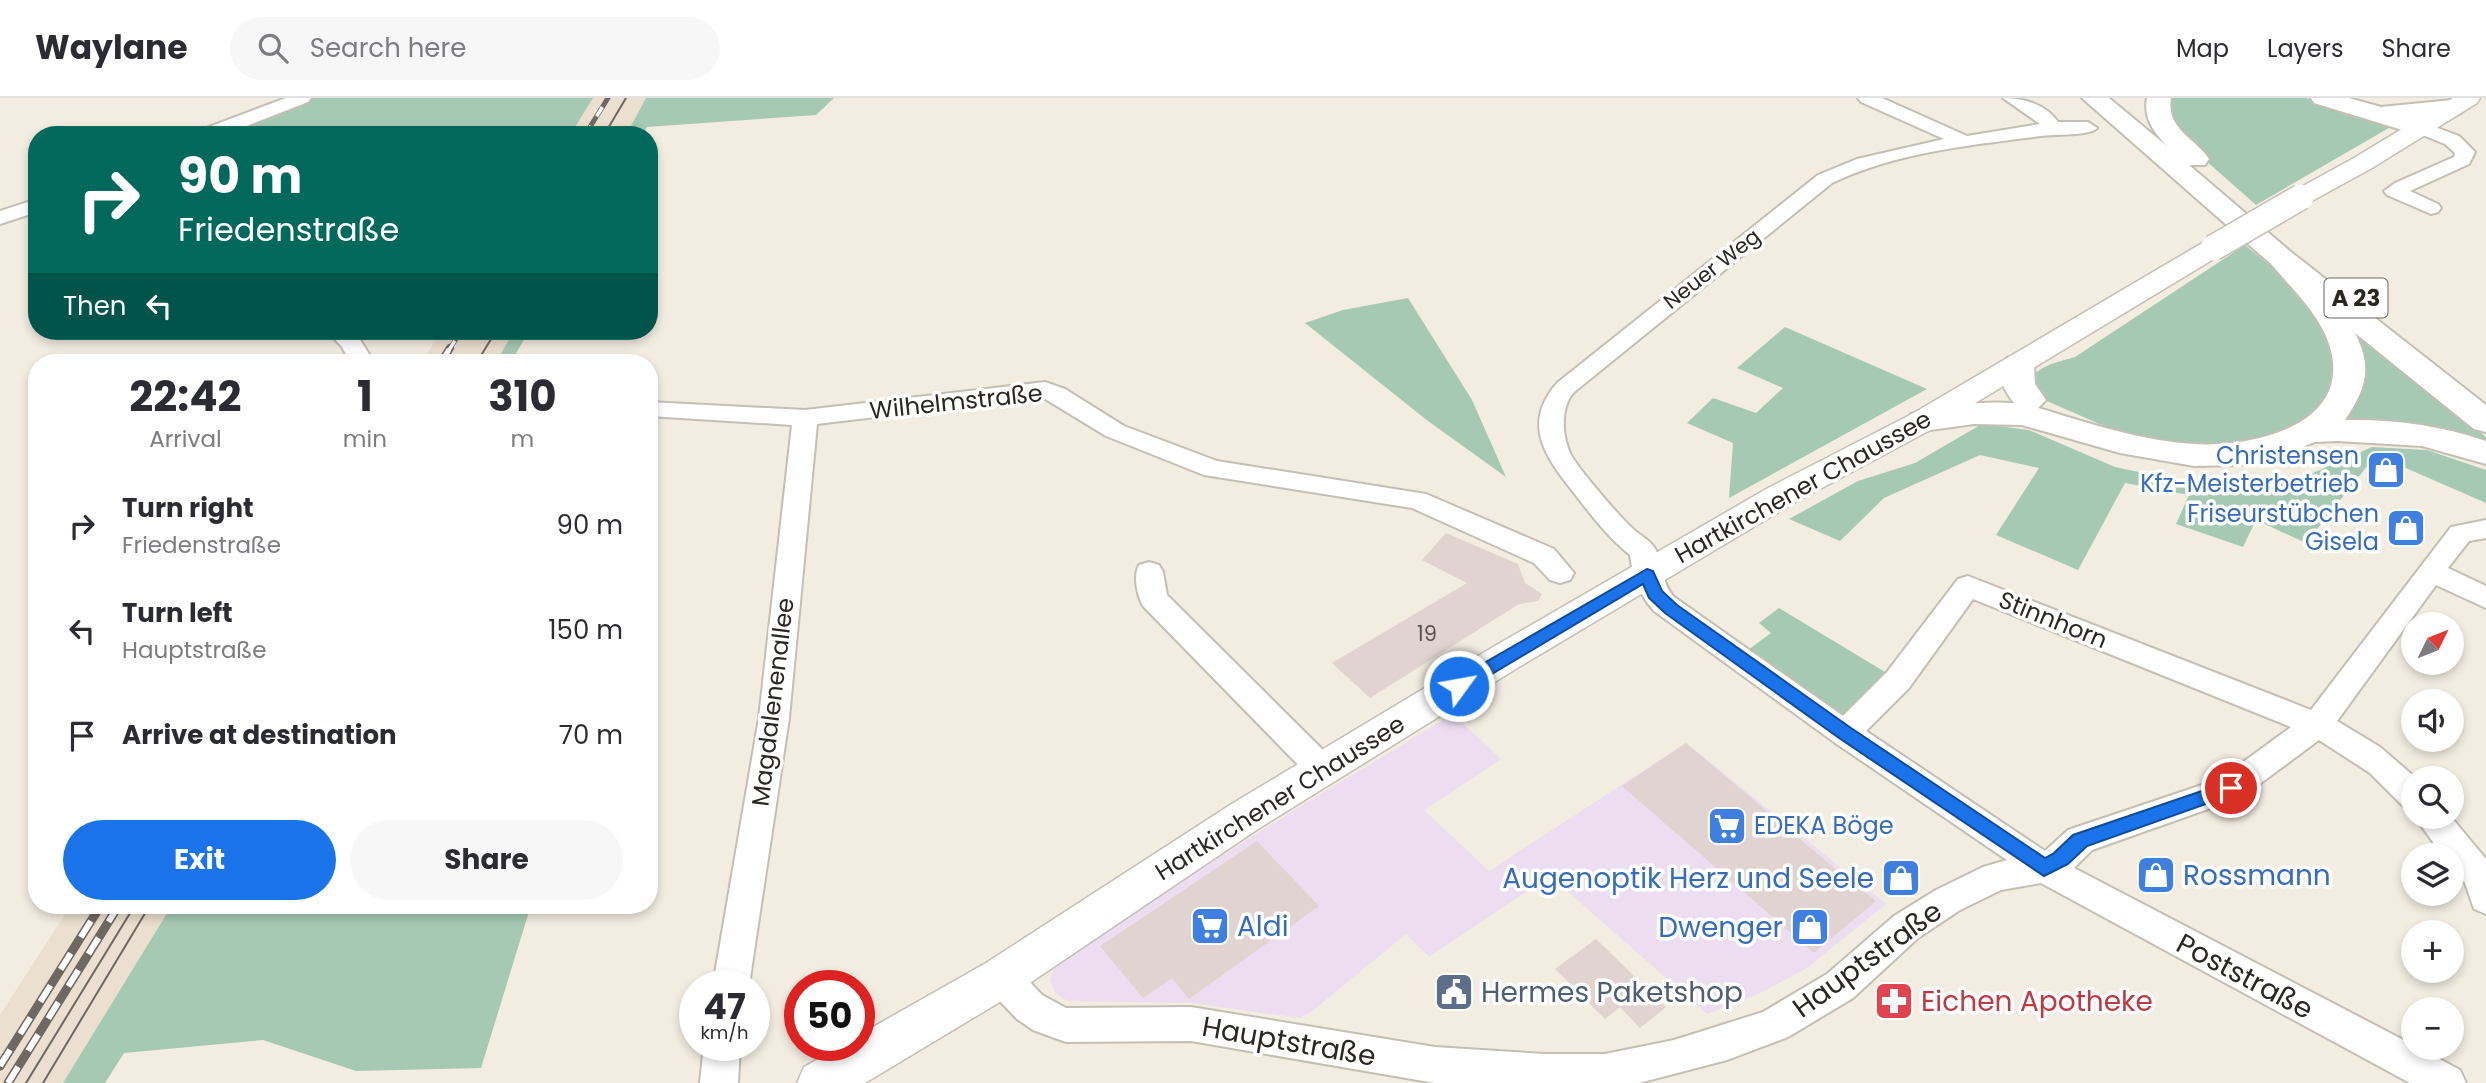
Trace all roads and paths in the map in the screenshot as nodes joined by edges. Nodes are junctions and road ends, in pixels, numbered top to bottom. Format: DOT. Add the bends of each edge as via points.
graph roads {
  1 [pos="302,98"];
  2 [pos="1867,98"];
  3 [pos="2012,98"];
  4 [pos="2094,98"];
  5 [pos="2113,98"];
  6 [pos="2159,98"];
  7 [pos="2323,98"];
  8 [pos="2461,103"];
  9 [pos="2370,111"];
  10 [pos="229,126"];
  11 [pos="2088,128"];
  12 [pos="2422,128"];
  13 [pos="2052,129"];
  14 [pos="1965,142"];
  15 [pos="2228,195"];
  16 [pos="0,203"];
  17 [pos="28,203"];
  18 [pos="28,207"];
  19 [pos="2431,208"];
  20 [pos="0,218"];
  21 [pos="2281,258"];
  22 [pos="2018,365"];
  23 [pos="1983,386"];
  24 [pos="2486,400"];
  25 [pos="2027,408"];
  26 [pos="658,410"];
  27 [pos="805,418"];
  28 [pos="1923,421"];
  29 [pos="2486,422"];
  30 [pos="2314,431"];
  31 [pos="2486,453"];
  32 [pos="2486,529"];
  33 [pos="1149,572"];
  34 [pos="2431,572"];
  35 [pos="1560,573"];
  36 [pos="1647,575"];
  37 [pos="2486,598"];
  38 [pos="2317,726"];
  39 [pos="1845,733"];
  40 [pos="1322,769"];
  41 [pos="2401,782"];
  42 [pos="2441,829"];
  43 [pos="2044,868"];
  44 [pos="2486,899"];
  45 [pos="733,970"];
  46 [pos="1002,977"];
  47 [pos="721,1061"];
  48 [pos="1606,1077"];
  49 [pos="719,1083"];
  50 [pos="821,1083"];
  51 [pos="2447,1083"];
  1 -- 10 [label="street"];
  2 -- 14 [label="street"];
  3 -- 13 [label="street" via="2047,120"];
  4 -- 21 [label="highway, A 23"];
  5 -- 15 [label="highway, A 23"];
  6 -- 15 [label="highway" via="2156,109 2161,123"];
  7 -- 9 [label="highway"];
  8 -- 9 [label="highway" via="2408,113"];
  8 -- 12 [label="main road, Hartkirchener Chaussee"];
  9 -- 12 [label="highway"];
  11 -- 13 [label="street, Neuer Weg"];
  12 -- 19 [label="street" via="2452,140 2465,152 2462,160 2446,169 2393,191"];
  12 -- 22 [label="main road, Hartkirchener Chaussee, bridge"];
  13 -- 14 [label="street, Neuer Weg"];
  14 -- 36 [label="street, Neuer Weg" via="1857,165 1828,177 1574,379 1554,401 1552,430 1559,457 1619,531 1643,551"];
  15 -- 24 [label="highway, A 23"];
  16 -- 17 [label="street"];
  18 -- 20 [label="street"];
  21 -- 29 [label="highway, A 23"];
  21 -- 30 [label="highway" via="2332,319 2346,349 2351,376 2346,396"];
  22 -- 23 [label="main road, Hartkirchener Chaussee"];
  22 -- 25 [label="highway" via="2015,377"];
  23 -- 25 [label="highway" via="2009,407"];
  23 -- 28 [label="main road, Hartkirchener Chaussee"];
  25 -- 28 [label="highway"];
  25 -- 30 [label="highway" via="2109,437 2165,451 2216,456 2258,451"];
  26 -- 27 [label="street, Wilhelmstraße"];
  27 -- 35 [label="street, Wilhelmstraße" via="1045,389 1115,431 1213,469 1417,500 1544,556"];
  27 -- 45 [label="street, Magdalenenallee" via="774,718"];
  28 -- 36 [label="main road, Hartkirchener Chaussee" via="1780,496"];
  30 -- 31 [label="highway" via="2375,428 2409,432"];
  32 -- 34 [label="street, Hauptstraße" via="2460,533"];
  33 -- 40 [label="street" via="1153,599"];
  34 -- 37 [label="street"];
  34 -- 38 [label="street, Hauptstraße"];
  36 -- 39 [label="street, Poststraße" via="1664,604"];
  36 -- 40 [label="main road, Hartkirchener Chaussee"];
  38 -- 39 [label="street, Stinnhorn" via="1968,586 1898,680"];
  38 -- 41 [label="street" via="2356,744"];
  38 -- 43 [label="street, Hauptstraße" via="2231,788 2080,840"];
  39 -- 43 [label="street, Poststraße"];
  40 -- 46 [label="main road, Hartkirchener Chaussee"];
  42 -- 44 [label="street" via="2481,877"];
  43 -- 48 [label="street, Hauptstraße" via="1995,877 1948,900 1906,927 1840,986 1775,1025"];
  43 -- 51 [label="street, Poststraße"];
  46 -- 48 [label="street, Hauptstraße" via="1026,1005 1052,1022 1066,1025 1191,1024 1435,1065"];
  46 -- 50 [label="main road, Hartkirchener Chaussee"];
  47 -- 49 [label="street"];
}
